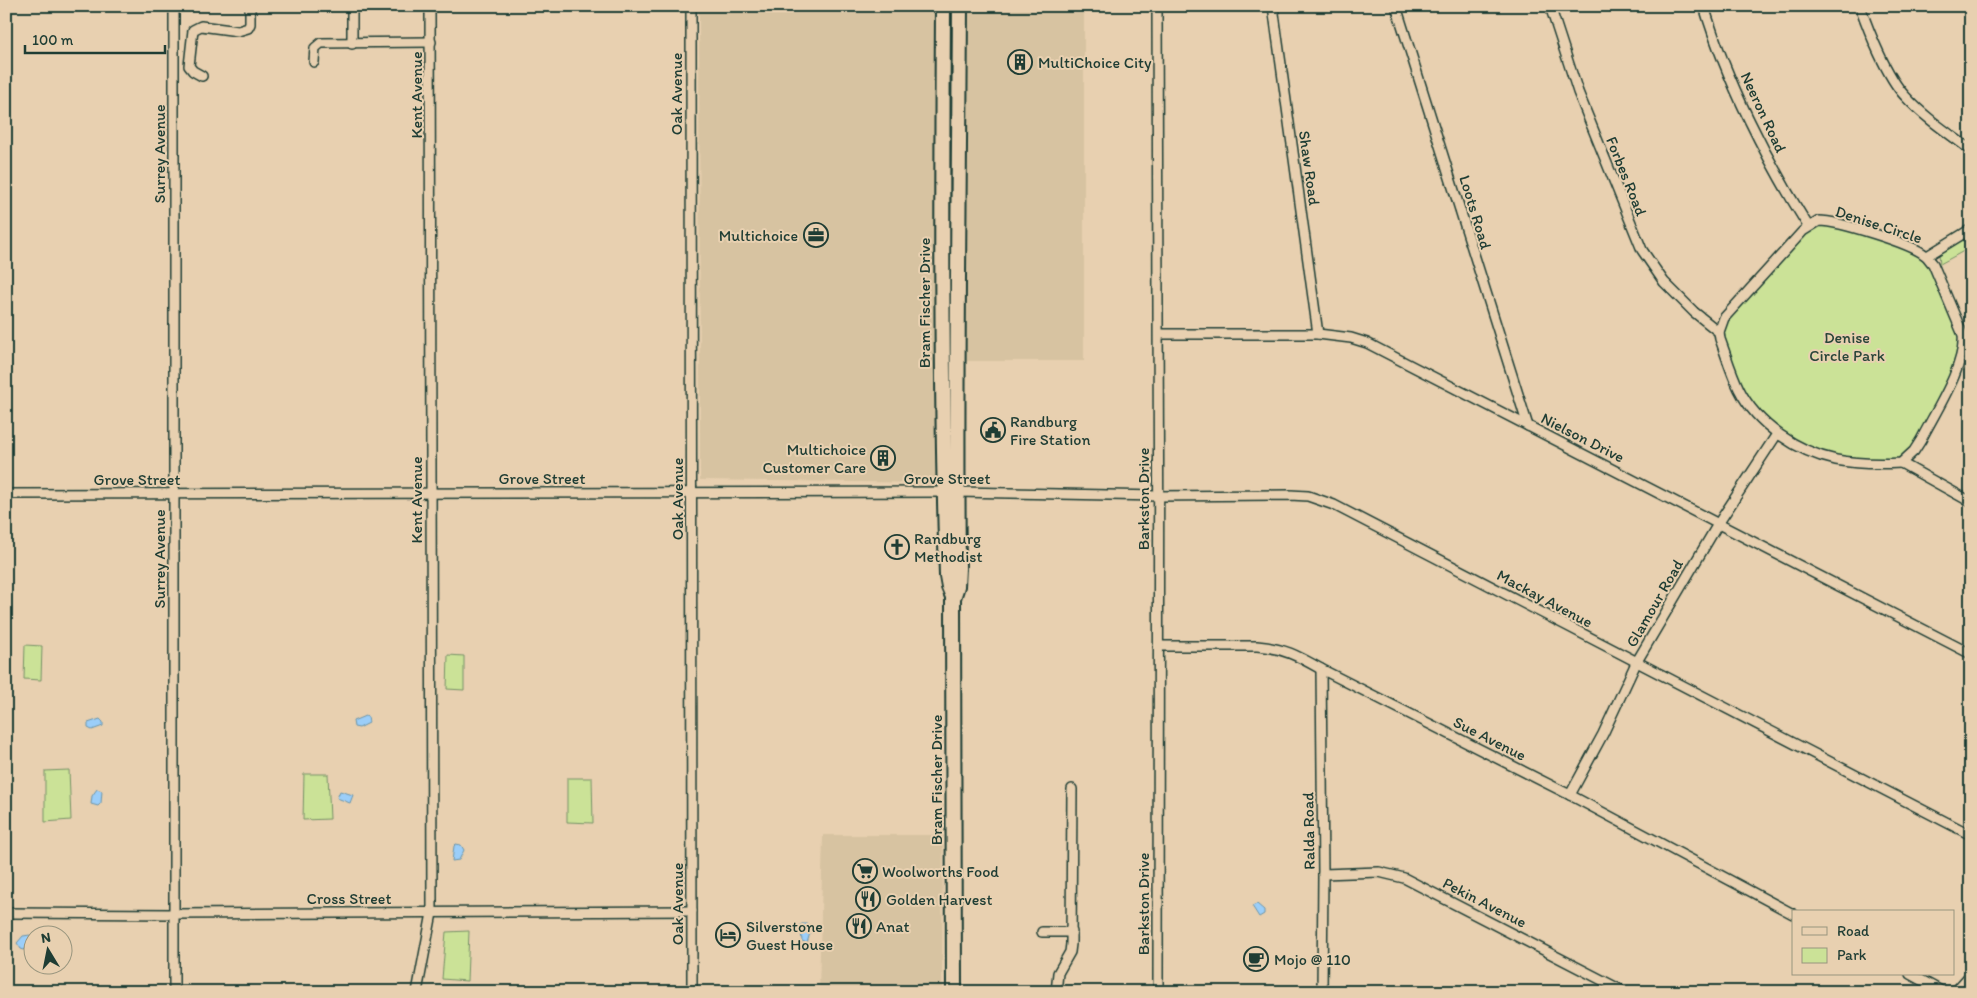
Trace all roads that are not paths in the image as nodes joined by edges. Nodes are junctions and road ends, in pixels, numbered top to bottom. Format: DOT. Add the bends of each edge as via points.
graph roads {
  1 [pos="174,6"];
  2 [pos="250,6"];
  3 [pos="352,6"];
  4 [pos="430,6"];
  5 [pos="691,6"];
  6 [pos="943,6"];
  7 [pos="960,6"];
  8 [pos="1157,6"];
  9 [pos="1273,6"];
  10 [pos="1396,6"];
  11 [pos="1550,6"];
  12 [pos="1704,6"];
  13 [pos="1860,6"];
  14 [pos="431,42"];
  15 [pos="352,44"];
  16 [pos="314,62"];
  17 [pos="202,76"];
  18 [pos="1971,150"];
  19 [pos="1808,226"];
  20 [pos="1971,229"];
  21 [pos="1927,256"];
  22 [pos="1719,332"];
  23 [pos="1160,334"];
  24 [pos="1318,334"];
  25 [pos="1967,336"];
  26 [pos="1528,426"];
  27 [pos="1777,434"];
  28 [pos="1901,463"];
  29 [pos="950,492"];
  30 [pos="692,493"];
  31 [pos="6,494"];
  32 [pos="174,494"];
  33 [pos="431,494"];
  34 [pos="1078,494"];
  35 [pos="1158,496"];
  36 [pos="1971,502"];
  37 [pos="1718,524"];
  38 [pos="1158,646"];
  39 [pos="1971,654"];
  40 [pos="1636,663"];
  41 [pos="1321,670"];
  42 [pos="1072,789"];
  43 [pos="1570,795"];
  44 [pos="1971,835"];
  45 [pos="1323,874"];
  46 [pos="692,911"];
  47 [pos="6,913"];
  48 [pos="432,913"];
  49 [pos="1792,913"];
  50 [pos="174,914"];
  51 [pos="1042,932"];
  52 [pos="1072,932"];
  53 [pos="1971,974"];
  54 [pos="1914,976"];
  55 [pos="174,992"];
  56 [pos="417,992"];
  57 [pos="692,992"];
  58 [pos="954,992"];
  59 [pos="1056,992"];
  60 [pos="1158,992"];
  61 [pos="1322,992"];
  62 [pos="1625,992"];
  63 [pos="1943,992"];
  64 [pos="1955,992"];
  1 -- 32 [label="street, Surrey Avenue"];
  2 -- 17 [label="street" via="250,24 244,30 201,26 193,30 189,66"];
  3 -- 15 [label="street"];
  4 -- 14 [label="street, Kent Avenue"];
  5 -- 30 [label="street, Oak Avenue"];
  6 -- 29 [label="main road, Bram Fischer Drive" via="942,230"];
  7 -- 29 [label="main road, Bram Fischer Drive"];
  8 -- 23 [label="street, Barkston Drive"];
  9 -- 24 [label="street, Shaw Road"];
  10 -- 26 [label="street, Loots Road"];
  11 -- 22 [label="street, Forbes Road" via="1578,92 1642,250 1664,282"];
  12 -- 19 [label="street, Neeron Road" via="1749,118"];
  13 -- 18 [label="street" via="1891,77 1903,95"];
  14 -- 15 [label="street"];
  14 -- 33 [label="street, Kent Avenue"];
  15 -- 16 [label="street" via="321,43 315,48"];
  19 -- 21 [label="street, Denise Circle" via="1818,221 1830,221 1913,248"];
  19 -- 22 [label="street" via="1724,318"];
  20 -- 21 [label="street"];
  21 -- 25 [label="street, Denise Circle"];
  22 -- 27 [label="street" via="1739,390"];
  23 -- 24 [label="street, Nielson Drive"];
  23 -- 35 [label="street, Barkston Drive"];
  24 -- 26 [label="street, Nielson Drive" via="1367,343"];
  25 -- 28 [label="street, Denise Circle" via="1960,363 1921,440"];
  26 -- 37 [label="street, Nielson Drive"];
  27 -- 28 [label="street" via="1836,460"];
  27 -- 37 [label="street, Glamour Road"];
  28 -- 36 [label="street"];
  29 -- 30 [label="street, Grove Street"];
  29 -- 34 [label="street, Grove Street"];
  29 -- 58 [label="main road, Bram Fischer Drive" via="947,576 954,598"];
  30 -- 33 [label="street, Grove Street"];
  30 -- 46 [label="street, Oak Avenue"];
  31 -- 32 [label="street, Grove Street"];
  32 -- 33 [label="street, Grove Street"];
  32 -- 50 [label="street, Surrey Avenue"];
  33 -- 48 [label="street, Kent Avenue"];
  34 -- 35 [label="street, Mackay Avenue"];
  35 -- 38 [label="street, Barkston Drive"];
  35 -- 40 [label="street, Mackay Avenue" via="1290,495 1321,499"];
  37 -- 39 [label="street, Nielson Drive"];
  37 -- 40 [label="street, Glamour Road"];
  38 -- 41 [label="street, Sue Avenue" via="1271,647 1294,654"];
  38 -- 60 [label="street, Barkston Drive"];
  40 -- 43 [label="street, Glamour Road"];
  40 -- 44 [label="street, Mackay Avenue"];
  41 -- 43 [label="street, Sue Avenue"];
  41 -- 45 [label="street, Ralda Road"];
  42 -- 52 [label="street"];
  43 -- 49 [label="street, Sue Avenue"];
  45 -- 61 [label="street, Ralda Road"];
  45 -- 62 [label="street, Pekin Avenue" via="1379,872 1404,878"];
  46 -- 48 [label="street, Cross Street"];
  46 -- 57 [label="street, Oak Avenue"];
  47 -- 50 [label="street, Cross Street"];
  48 -- 50 [label="street, Cross Street"];
  48 -- 56 [label="street, Kent Avenue"];
  50 -- 55 [label="street, Surrey Avenue"];
  51 -- 52 [label="street"];
  52 -- 59 [label="street" via="1070,952 1058,973"];
  53 -- 64 [label="street"];
  54 -- 63 [label="street"];
}
